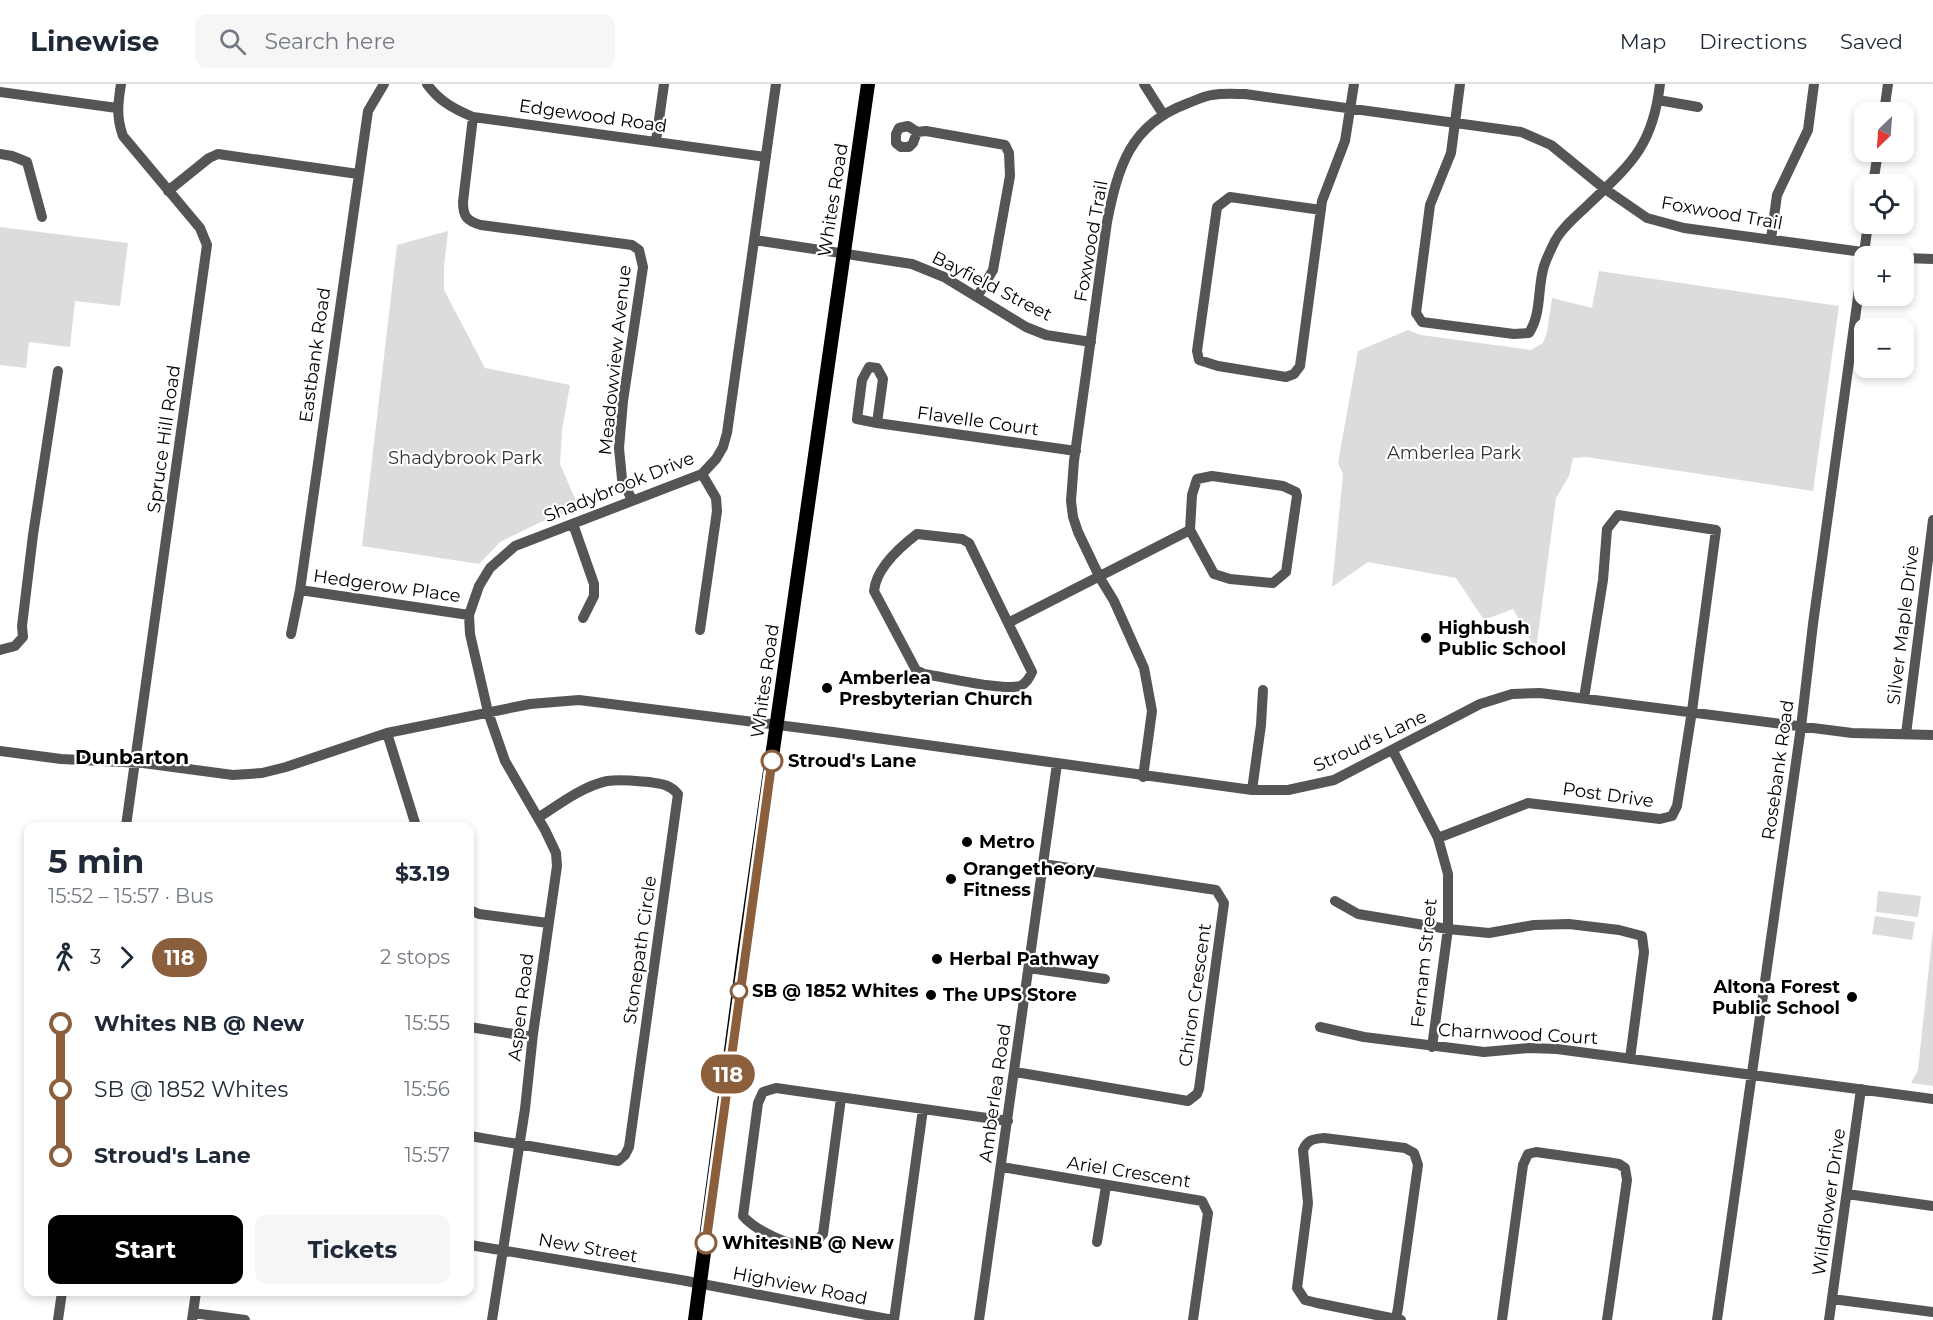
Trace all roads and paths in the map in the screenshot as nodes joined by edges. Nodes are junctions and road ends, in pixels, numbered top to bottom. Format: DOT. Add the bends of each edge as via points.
graph roads {
  1 [pos="121,84"];
  2 [pos="384,84"];
  3 [pos="427,84"];
  4 [pos="664,84"];
  5 [pos="776,84"];
  6 [pos="868,84"];
  7 [pos="1144,84"];
  8 [pos="1354,84"];
  9 [pos="1460,84"];
  10 [pos="1660,84"];
  11 [pos="1814,84"];
  12 [pos="1888,84"];
  13 [pos="1246,89"];
  14 [pos="0,92"];
  15 [pos="1658,100"];
  16 [pos="1885,102"];
  17 [pos="1698,107"];
  18 [pos="117,108"];
  19 [pos="1351,109"];
  20 [pos="1163,114"];
  21 [pos="473,117"];
  22 [pos="1455,123"];
  23 [pos="917,132"];
  24 [pos="656,141"];
  25 [pos="0,154"];
  26 [pos="766,157"];
  27 [pos="358,174"];
  28 [pos="1605,189"];
  29 [pos="168,191"];
  30 [pos="1320,210"];
  31 [pos="42,217"];
  32 [pos="1771,239"];
  33 [pos="755,240"];
  34 [pos="1854,251"];
  35 [pos="843,253"];
  36 [pos="1914,258"];
  37 [pos="1933,259"];
  38 [pos="977,297"];
  39 [pos="1857,306"];
  40 [pos="1091,342"];
  41 [pos="58,371"];
  42 [pos="877,423"];
  43 [pos="1076,451"];
  44 [pos="702,474"];
  45 [pos="632,500"];
  46 [pos="1933,520"];
  47 [pos="573,524"];
  48 [pos="1190,530"];
  49 [pos="1100,578"];
  50 [pos="300,590"];
  51 [pos="469,615"];
  52 [pos="583,618"];
  53 [pos="1008,622"];
  54 [pos="700,630"];
  55 [pos="291,634"];
  56 [pos="0,650"];
  57 [pos="1263,690"];
  58 [pos="1584,699"];
  59 [pos="1692,711"];
  60 [pos="488,712"];
  61 [pos="777,726"];
  62 [pos="1801,727"];
  63 [pos="387,733"];
  64 [pos="1905,734"];
  65 [pos="1933,735"];
  66 [pos="0,751"];
  67 [pos="1393,751"];
  68 [pos="136,764"];
  69 [pos="1057,764"];
  70 [pos="1143,777"];
  71 [pos="1252,790"];
  72 [pos="538,818"];
  73 [pos="127,822"];
  74 [pos="415,822"];
  75 [pos="1438,838"];
  76 [pos="1043,864"];
  77 [pos="1335,901"];
  78 [pos="474,912"];
  79 [pos="548,923"];
  80 [pos="1448,929"];
  81 [pos="1029,968"];
  82 [pos="1104,979"];
  83 [pos="1320,1027"];
  84 [pos="474,1028"];
  85 [pos="532,1037"];
  86 [pos="1432,1047"];
  87 [pos="1630,1059"];
  88 [pos="1015,1072"];
  89 [pos="1751,1075"];
  90 [pos="1861,1089"];
  91 [pos="841,1098"];
  92 [pos="1933,1099"];
  93 [pos="923,1109"];
  94 [pos="1008,1121"];
  95 [pos="474,1137"];
  96 [pos="520,1144"];
  97 [pos="1002,1167"];
  98 [pos="1106,1186"];
  99 [pos="1846,1194"];
  100 [pos="1933,1206"];
  101 [pos="1098,1242"];
  102 [pos="474,1246"];
  103 [pos="503,1251"];
  104 [pos="700,1284"];
  105 [pos="61,1296"];
  106 [pos="195,1296"];
  107 [pos="1832,1299"];
  108 [pos="1933,1312"];
  109 [pos="192,1316"];
  110 [pos="58,1320"];
  111 [pos="245,1320"];
  112 [pos="492,1320"];
  113 [pos="694,1320"];
  114 [pos="894,1320"];
  115 [pos="979,1320"];
  116 [pos="1193,1320"];
  117 [pos="1396,1320"];
  118 [pos="1401,1320"];
  119 [pos="1502,1320"];
  120 [pos="1607,1320"];
  121 [pos="1717,1320"];
  122 [pos="1829,1320"];
  1 -- 18 [label="street, Spruce Hill Road"];
  2 -- 27 [label="street, Eastbank Road" via="368,111"];
  3 -- 21 [label="street, Edgewood Road" via="446,104"];
  4 -- 24 [label="street"];
  5 -- 26 [label="street, Shadybrook Drive"];
  6 -- 35 [label="main road, Whites Road"];
  7 -- 20 [label="street"];
  8 -- 19 [label="street"];
  9 -- 22 [label="street"];
  10 -- 15 [label="street"];
  11 -- 32 [label="street" via="1808,130 1777,195"];
  12 -- 16 [label="street"];
  13 -- 19 [label="street, Foxwood Trail"];
  13 -- 20 [label="street, Foxwood Trail" via="1210,95"];
  14 -- 18 [label="street"];
  15 -- 17 [label="street"];
  15 -- 28 [label="street" via="1642,148"];
  18 -- 29 [label="street, Spruce Hill Road" via="123,136"];
  19 -- 22 [label="street, Foxwood Trail"];
  19 -- 30 [label="street" via="1345,141"];
  20 -- 40 [label="street, Foxwood Trail" via="1142,131 1115,184"];
  21 -- 24 [label="street, Edgewood Road"];
  21 -- 45 [label="street, Meadowview Avenue" via="463,202 463,213 469,221 633,245 639,250 643,267 619,448 622,479"];
  22 -- 28 [label="street, Foxwood Trail" via="1521,132 1551,145"];
  22 -- 28 [label="street" via="1451,153 1430,205 1416,313 1422,322 1530,333 1536,322 1544,268 1557,237"];
  23 -- 38 [label="street" via="1005,145 1009,153 1010,176 993,270"];
  24 -- 26 [label="street, Edgewood Road"];
  25 -- 31 [label="street" via="27,162"];
  26 -- 33 [label="street, Shadybrook Drive"];
  27 -- 29 [label="street" via="218,154"];
  27 -- 50 [label="street, Eastbank Road"];
  28 -- 32 [label="street, Foxwood Trail" via="1647,218 1684,228"];
  29 -- 68 [label="street, Spruce Hill Road" via="200,228 207,245"];
  30 -- 30 [label="street" via="1230,197 1217,207 1198,360 1286,377 1294,374 1300,366"];
  32 -- 34 [label="street, Foxwood Trail"];
  33 -- 35 [label="street, Bayfield Street"];
  33 -- 44 [label="street, Shadybrook Drive" via="727,433 716,459"];
  35 -- 38 [label="street, Bayfield Street" via="912,264"];
  35 -- 61 [label="main road, Whites Road"];
  36 -- 37 [label="street"];
  38 -- 40 [label="street, Bayfield Street" via="1046,335"];
  39 -- 62 [label="street, Rosebank Road"];
  40 -- 43 [label="street, Foxwood Trail"];
  41 -- 56 [label="street" via="22,637 15,646"];
  42 -- 42 [label="street, Flavelle Court" via="882,379 876,368 869,367 862,380 857,419"];
  42 -- 43 [label="street, Flavelle Court"];
  43 -- 49 [label="street, Foxwood Trail" via="1073,517"];
  44 -- 45 [label="street, Shadybrook Drive"];
  44 -- 54 [label="street" via="716,498 717,511"];
  45 -- 47 [label="street, Shadybrook Drive"];
  46 -- 64 [label="street, Silver Maple Drive"];
  47 -- 51 [label="street, Shadybrook Drive" via="515,546 490,568"];
  47 -- 52 [label="street" via="594,584 594,596"];
  48 -- 48 [label="street" via="1214,574 1273,583 1286,572 1296,492 1283,486 1221,477 1197,479 1191,495"];
  48 -- 49 [label="street"];
  49 -- 53 [label="street"];
  49 -- 70 [label="street, Foxwood Trail" via="1144,668 1152,711"];
  50 -- 51 [label="street, Hedgerow Place"];
  50 -- 55 [label="street, Eastbank Road"];
  51 -- 60 [label="street, Shadybrook Drive"];
  53 -- 53 [label="street" via="969,543 962,539 917,534 907,541 875,583 874,591 916,670 924,675 1003,687 1026,682 1032,672"];
  57 -- 71 [label="street"];
  58 -- 59 [label="street, Stroud's Lane"];
  58 -- 59 [label="street" via="1604,580 1607,529 1618,515 1716,530"];
  58 -- 67 [label="street, Stroud's Lane" via="1512,694 1480,704"];
  59 -- 62 [label="street, Stroud's Lane"];
  59 -- 75 [label="street, Post Drive" via="1677,807 1672,816 1655,819 1528,803"];
  60 -- 61 [label="street, Stroud's Lane" via="579,700"];
  60 -- 63 [label="street, Stroud's Lane"];
  60 -- 72 [label="street, Aspen Road" via="505,761"];
  61 -- 69 [label="street, Stroud's Lane"];
  61 -- 104 [label="main road, Whites Road"];
  62 -- 64 [label="street, Stroud's Lane"];
  62 -- 89 [label="street, Rosebank Road"];
  63 -- 68 [label="street, Stroud's Lane" via="262,773 233,775"];
  63 -- 74 [label="street"];
  64 -- 65 [label="street, Stroud's Lane"];
  66 -- 68 [label="street, Stroud's Lane"];
  67 -- 71 [label="street, Stroud's Lane" via="1334,780 1288,790"];
  67 -- 75 [label="street, Fernam Street"];
  68 -- 73 [label="street, Spruce Hill Road"];
  69 -- 70 [label="street, Stroud's Lane"];
  69 -- 76 [label="street, Amberlea Road"];
  70 -- 71 [label="street, Stroud's Lane"];
  72 -- 79 [label="street, Aspen Road" via="556,854"];
  72 -- 96 [label="street, Stonepath Circle" via="609,781 663,784 678,794 629,1147 618,1161"];
  75 -- 80 [label="street, Fernam Street" via="1448,874"];
  76 -- 81 [label="street, Amberlea Road"];
  76 -- 88 [label="street, Chiron Crescent" via="1216,890 1224,903 1199,1089 1188,1101"];
  77 -- 80 [label="street" via="1358,914"];
  78 -- 79 [label="street"];
  79 -- 85 [label="street, Aspen Road"];
  80 -- 86 [label="street, Fernam Street"];
  80 -- 87 [label="street" via="1489,933 1569,924 1642,936 1644,952"];
  81 -- 82 [label="street"];
  81 -- 88 [label="street, Amberlea Road"];
  83 -- 86 [label="street, Charnwood Court"];
  84 -- 85 [label="street"];
  85 -- 96 [label="street, Aspen Road"];
  86 -- 87 [label="street, Charnwood Court" via="1484,1052 1557,1049"];
  87 -- 89 [label="street, Charnwood Court"];
  88 -- 94 [label="street, Amberlea Road"];
  89 -- 90 [label="street, Charnwood Court"];
  89 -- 121 [label="street, Rosebank Road"];
  90 -- 92 [label="street, Charnwood Court"];
  90 -- 99 [label="street, Wildflower Drive"];
  91 -- 91 [label="street" via="776,1088 763,1092 758,1102 743,1216 751,1225 803,1246 815,1243 823,1234"];
  91 -- 93 [label="street"];
  93 -- 94 [label="street"];
  93 -- 114 [label="street"];
  94 -- 97 [label="street, Amberlea Road"];
  95 -- 96 [label="street"];
  96 -- 103 [label="street, Aspen Road"];
  97 -- 98 [label="street, Ariel Crescent"];
  97 -- 115 [label="street, Amberlea Road"];
  98 -- 101 [label="street"];
  98 -- 116 [label="street, Ariel Crescent" via="1202,1201 1208,1214"];
  99 -- 100 [label="street"];
  99 -- 107 [label="street, Wildflower Drive"];
  102 -- 103 [label="street, New Street"];
  103 -- 104 [label="street, New Street"];
  103 -- 112 [label="street, Aspen Road"];
  104 -- 113 [label="main road, Whites Road"];
  104 -- 114 [label="street, Highview Road"];
  105 -- 110 [label="street"];
  106 -- 109 [label="street"];
  107 -- 108 [label="street"];
  107 -- 122 [label="street, Wildflower Drive"];
  109 -- 111 [label="street"];
  117 -- 117 [label="street" via="1418,1165 1414,1153 1405,1148 1313,1138 1304,1150 1308,1203 1297,1288 1305,1300"];
  117 -- 118 [label="street"];
  119 -- 120 [label="street" via="1523,1166 1528,1154 1536,1152 1625,1168 1627,1180"];
}
